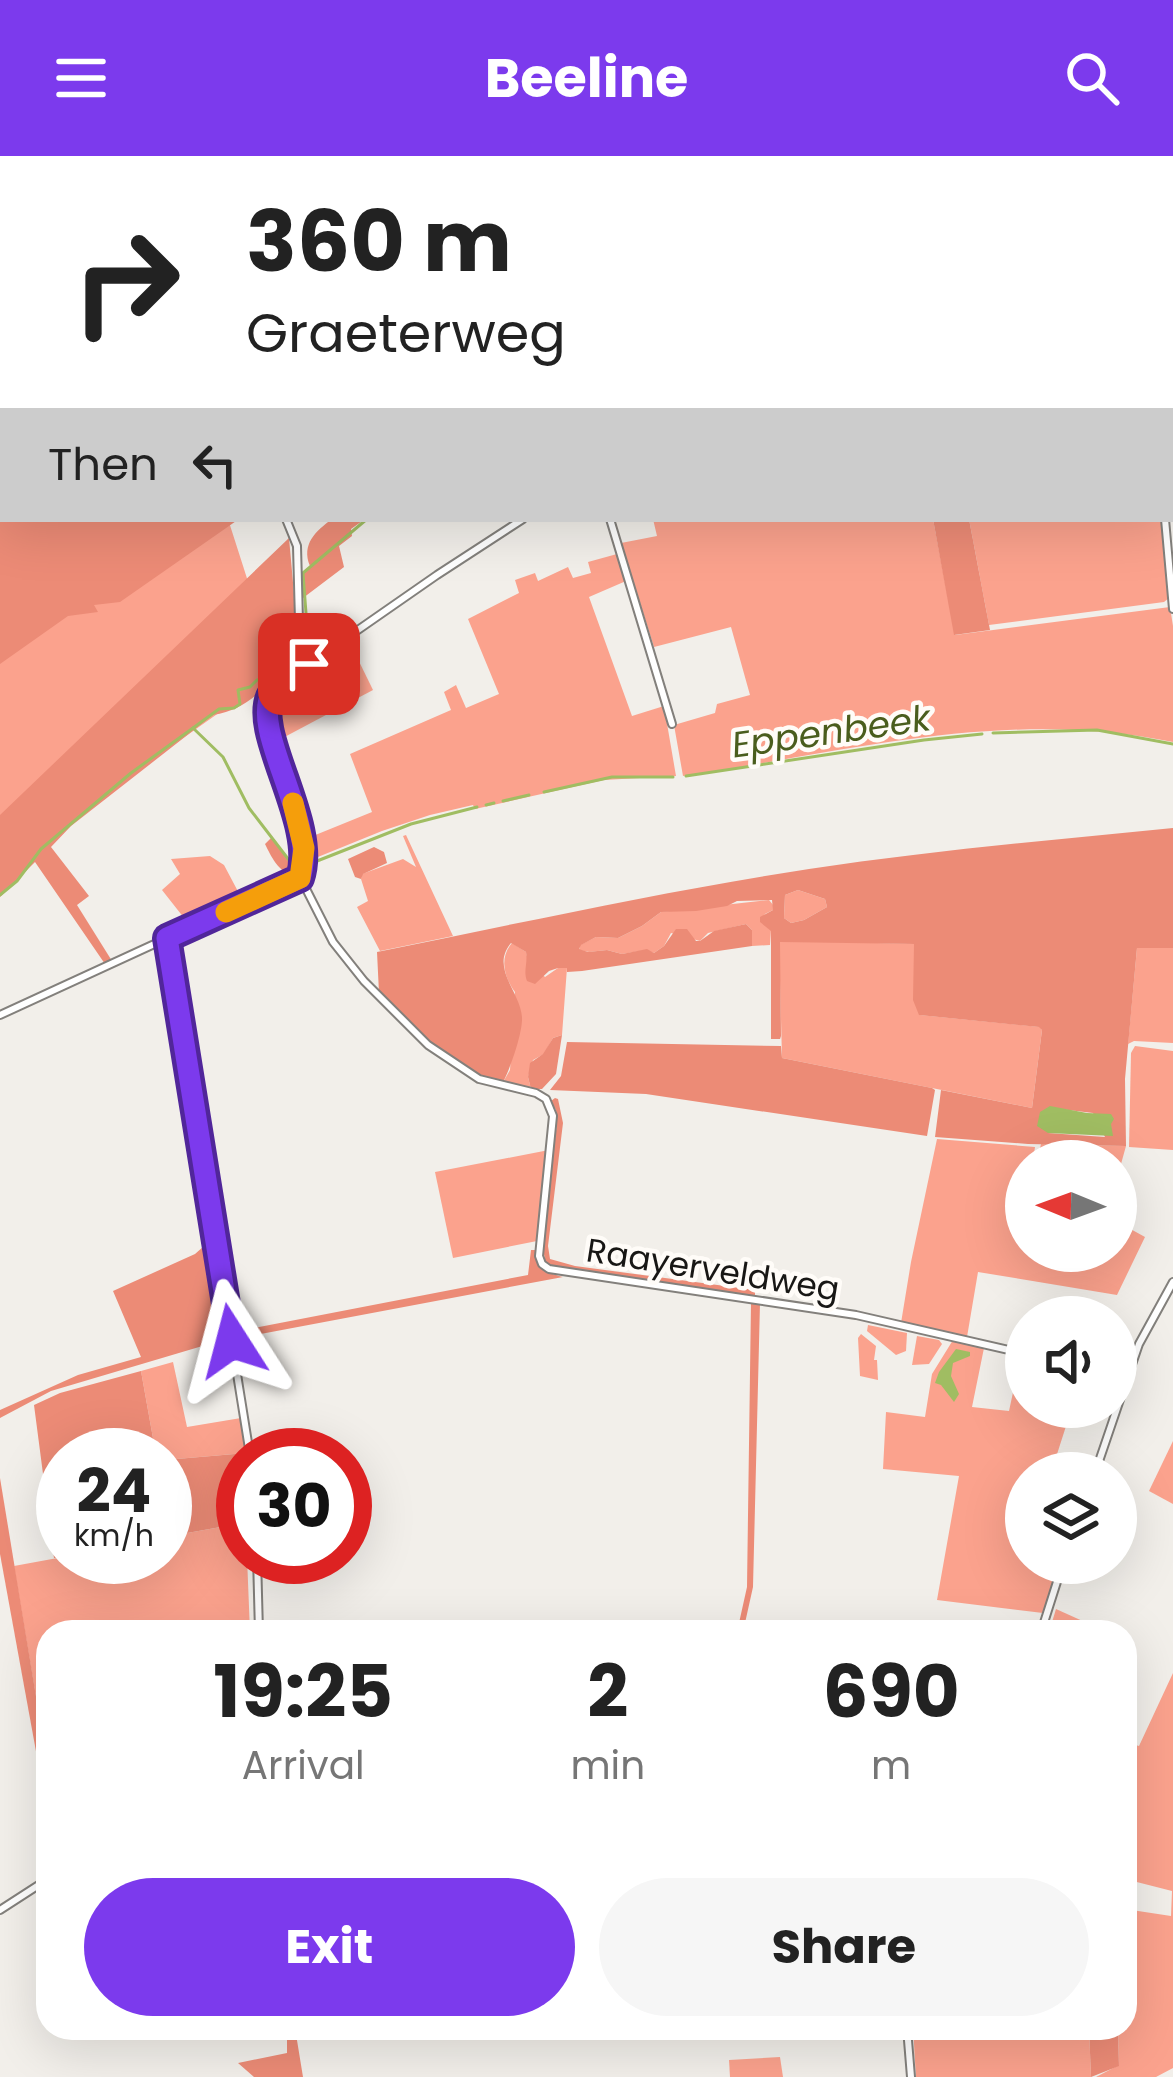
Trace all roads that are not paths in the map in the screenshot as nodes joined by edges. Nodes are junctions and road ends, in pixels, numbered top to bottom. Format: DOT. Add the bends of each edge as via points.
graph roads {
  1 [pos="287,522"];
  2 [pos="518,522"];
  3 [pos="611,522"];
  4 [pos="1165,522"];
  5 [pos="1173,609"];
  6 [pos="309,664"];
  7 [pos="672,724"];
  8 [pos="302,873"];
  9 [pos="167,938"];
  10 [pos="0,1015"];
  11 [pos="1173,1282"];
  12 [pos="1005,1349"];
  13 [pos="1137,1352"];
  14 [pos="246,1428"];
  15 [pos="258,1584"];
  16 [pos="1056,1584"];
  17 [pos="259,1620"];
  18 [pos="1045,1620"];
  19 [pos="36,1887"];
  20 [pos="0,1910"];
  21 [pos="908,2040"];
  22 [pos="911,2077"];
  1 -- 6 [label="street" via="297,546"];
  2 -- 6 [label="street"];
  3 -- 7 [label="street"];
  4 -- 5 [label="street"];
  6 -- 8 [label="street" via="274,690 267,708 302,831"];
  8 -- 9 [label="street"];
  8 -- 12 [label="street, Raayerveldweg" via="333,942 428,1045 478,1079 536,1093 551,1107 539,1256 549,1269 856,1315"];
  9 -- 10 [label="street"];
  9 -- 14 [label="street"];
  11 -- 13 [label="street"];
  15 -- 17 [label="street"];
  16 -- 18 [label="street"];
  19 -- 20 [label="street"];
  21 -- 22 [label="street"];
}
